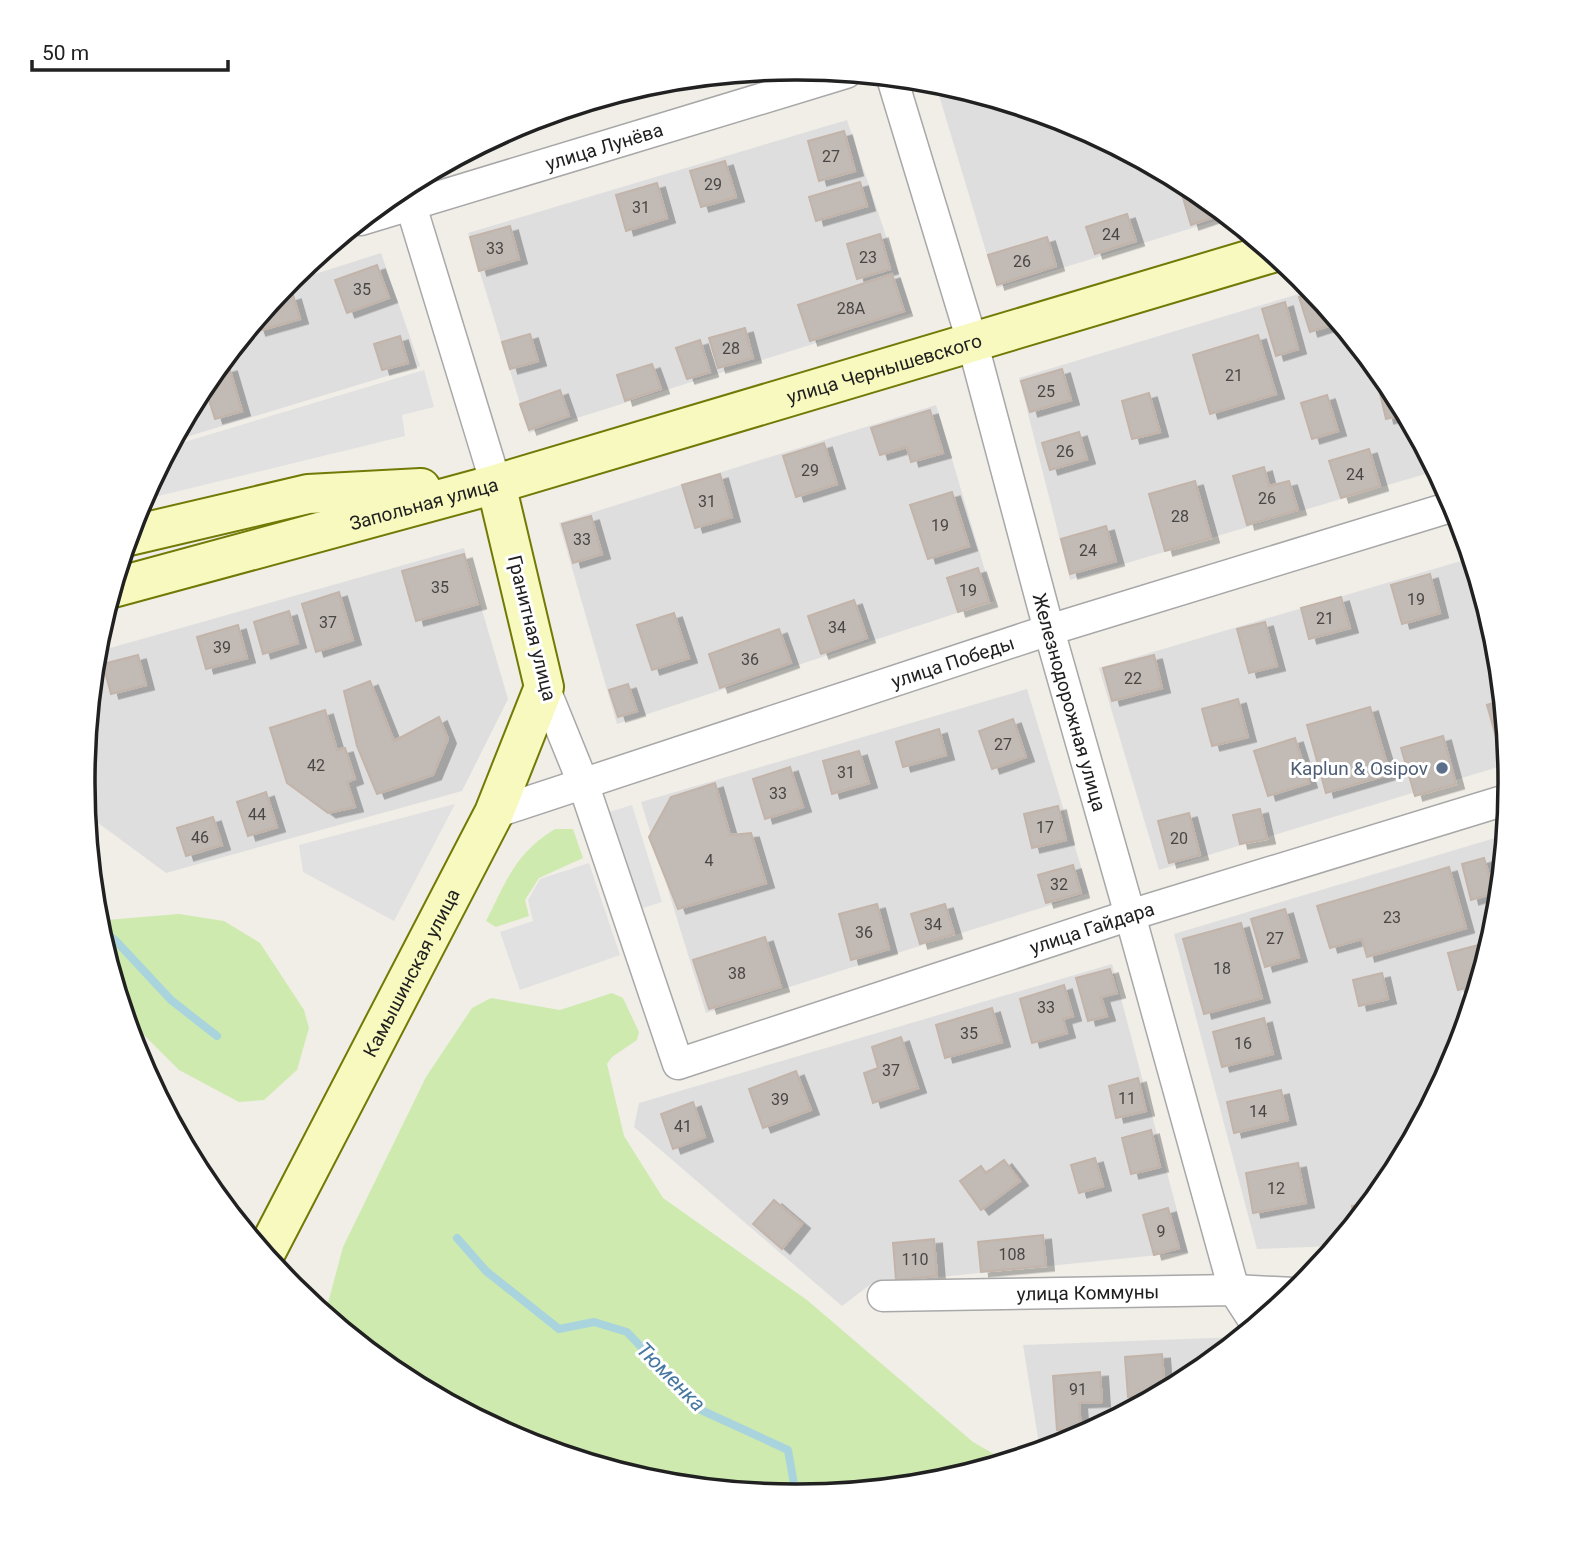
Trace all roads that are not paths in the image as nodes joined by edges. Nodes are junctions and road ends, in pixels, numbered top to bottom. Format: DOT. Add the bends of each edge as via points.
graph roads {
  1 [pos="818,81"];
  2 [pos="895,88"];
  3 [pos="415,194"];
  4 [pos="408,199"];
  5 [pos="1261,256"];
  6 [pos="972,341"];
  7 [pos="496,484"];
  8 [pos="1443,509"];
  9 [pos="141,533"];
  10 [pos="123,585"];
  11 [pos="1049,630"];
  12 [pos="544,687"];
  13 [pos="583,783"];
  14 [pos="1497,803"];
  15 [pos="494,813"];
  16 [pos="1130,915"];
  17 [pos="678,1064"];
  18 [pos="269,1245"];
  19 [pos="1234,1290"];
  20 [pos="1277,1292"];
  21 [pos="883,1296"];
  22 [pos="1251,1316"];
  1 -- 3 [label="street, улица Лунёва"];
  2 -- 6 [label="street, Железнодорожная улица"];
  4 -- 7 [label="street, Гранитная улица"];
  5 -- 6 [label="street, улица Чернышевского"];
  6 -- 7 [label="street, улица Чернышевского"];
  6 -- 11 [label="street, Железнодорожная улица"];
  7 -- 9 [label="street, Запольная улица" via="308,494"];
  7 -- 10 [label="street, Запольная улица"];
  7 -- 12 [label="street, Гранитная улица"];
  8 -- 11 [label="street, улица Победы"];
  11 -- 13 [label="street, улица Победы"];
  11 -- 16 [label="street, Железнодорожная улица"];
  12 -- 13 [label="street, Гранитная улица"];
  12 -- 15 [label="street, Камышинская улица"];
  13 -- 15 [label="street, улица Победы"];
  13 -- 17 [label="street, Гранитная улица"];
  14 -- 16 [label="street, улица Гайдара"];
  15 -- 18 [label="street, Камышинская улица"];
  16 -- 17 [label="street, улица Гайдара"];
  16 -- 19 [label="street, Железнодорожная улица"];
  19 -- 20 [label="street, улица Коммуны"];
  19 -- 21 [label="street, улица Коммуны"];
  19 -- 22 [label="street, Железнодорожная улица"];
}
